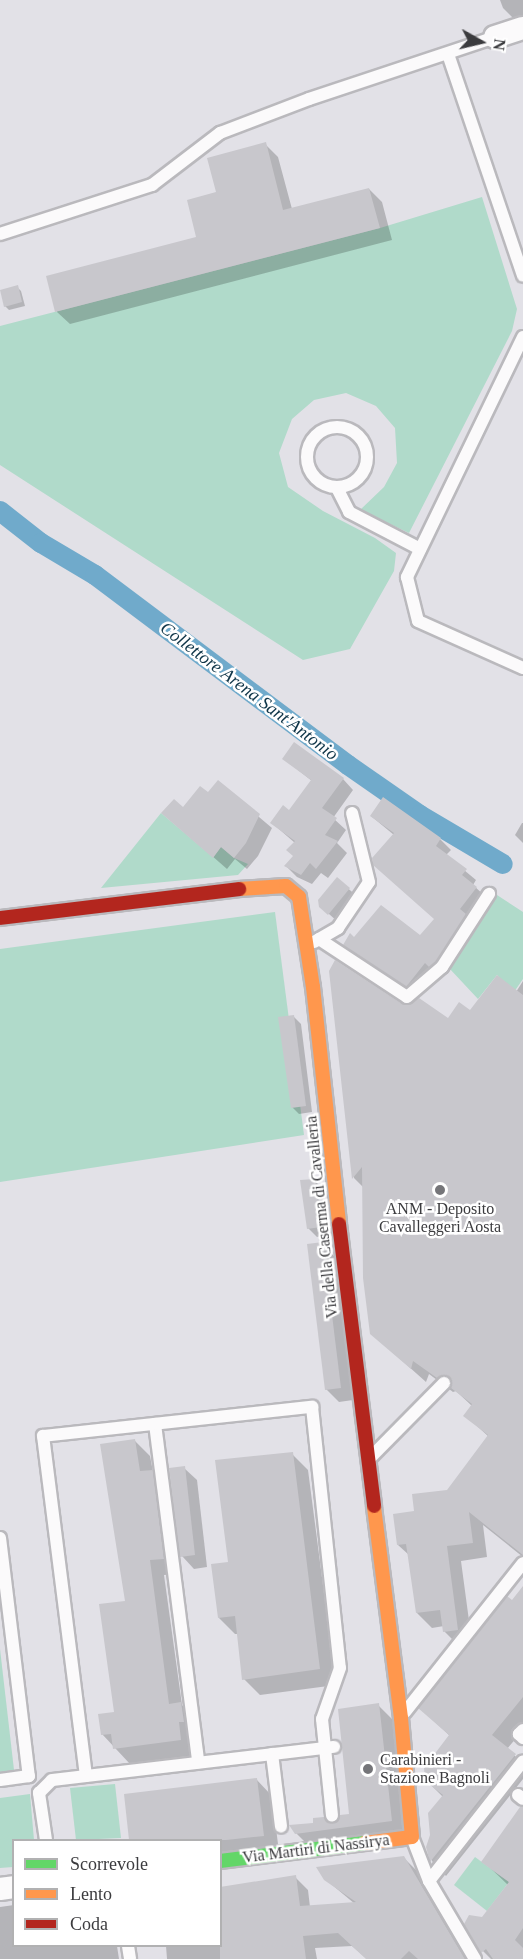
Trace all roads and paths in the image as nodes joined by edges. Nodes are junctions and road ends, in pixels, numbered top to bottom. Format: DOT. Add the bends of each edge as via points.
graph roads {
  1 [pos="523,28"];
  2 [pos="495,37"];
  3 [pos="448,54"];
  4 [pos="0,234"];
  5 [pos="523,276"];
  6 [pos="523,337"];
  7 [pos="337,488"];
  8 [pos="420,549"];
  9 [pos="523,668"];
  10 [pos="352,813"];
  11 [pos="489,894"];
  12 [pos="0,918"];
  13 [pos="313,942"];
  14 [pos="444,1383"];
  15 [pos="155,1424"];
  16 [pos="368,1460"];
  17 [pos="0,1538"];
  18 [pos="523,1563"];
  19 [pos="401,1718"];
  20 [pos="523,1730"];
  21 [pos="523,1738"];
  22 [pos="329,1747"];
  23 [pos="272,1754"];
  24 [pos="523,1761"];
  25 [pos="198,1762"];
  26 [pos="86,1776"];
  27 [pos="0,1780"];
  28 [pos="332,1815"];
  29 [pos="281,1826"];
  30 [pos="412,1837"];
  31 [pos="45,1839"];
  32 [pos="222,1861"];
  33 [pos="429,1881"];
  34 [pos="475,1959"];
  1 -- 2 [label="street"];
  2 -- 3 [label="lane"];
  3 -- 4 [label="lane" via="220,133 152,185"];
  3 -- 5 [label="lane"];
  6 -- 8 [label="lane"];
  7 -- 7 [label="lane" via="363,473 367,454 355,433 332,427 314,437 306,453 306,464 318,481"];
  7 -- 8 [label="lane" via="349,512"];
  8 -- 9 [label="lane" via="407,577 418,621"];
  10 -- 13 [label="lane" via="369,882 338,928"];
  11 -- 13 [label="lane" via="442,967 408,997"];
  12 -- 13 [label="street, Via della Caserma di Cavalleria" via="286,886 299,897"];
  13 -- 16 [label="street, Via della Caserma di Cavalleria"];
  14 -- 16 [label="lane"];
  15 -- 22 [label="lane" via="312,1407 340,1668 322,1719"];
  15 -- 25 [label="lane"];
  15 -- 26 [label="lane" via="43,1436"];
  16 -- 19 [label="street, Via della Caserma di Cavalleria"];
  17 -- 27 [label="lane" via="29,1776"];
  18 -- 19 [label="lane"];
  19 -- 30 [label="street, Via della Caserma di Cavalleria"];
  20 -- 21 [label="lane" via="519,1734"];
  22 -- 23 [label="lane"];
  22 -- 28 [label="lane"];
  23 -- 25 [label="lane"];
  23 -- 29 [label="lane"];
  24 -- 33 [label="lane"];
  25 -- 26 [label="lane"];
  26 -- 31 [label="lane" via="52,1780 39,1793"];
  30 -- 32 [label="street, Via Martiri di Nassirya"];
  30 -- 33 [label="lane"];
  33 -- 34 [label="lane"];
}
